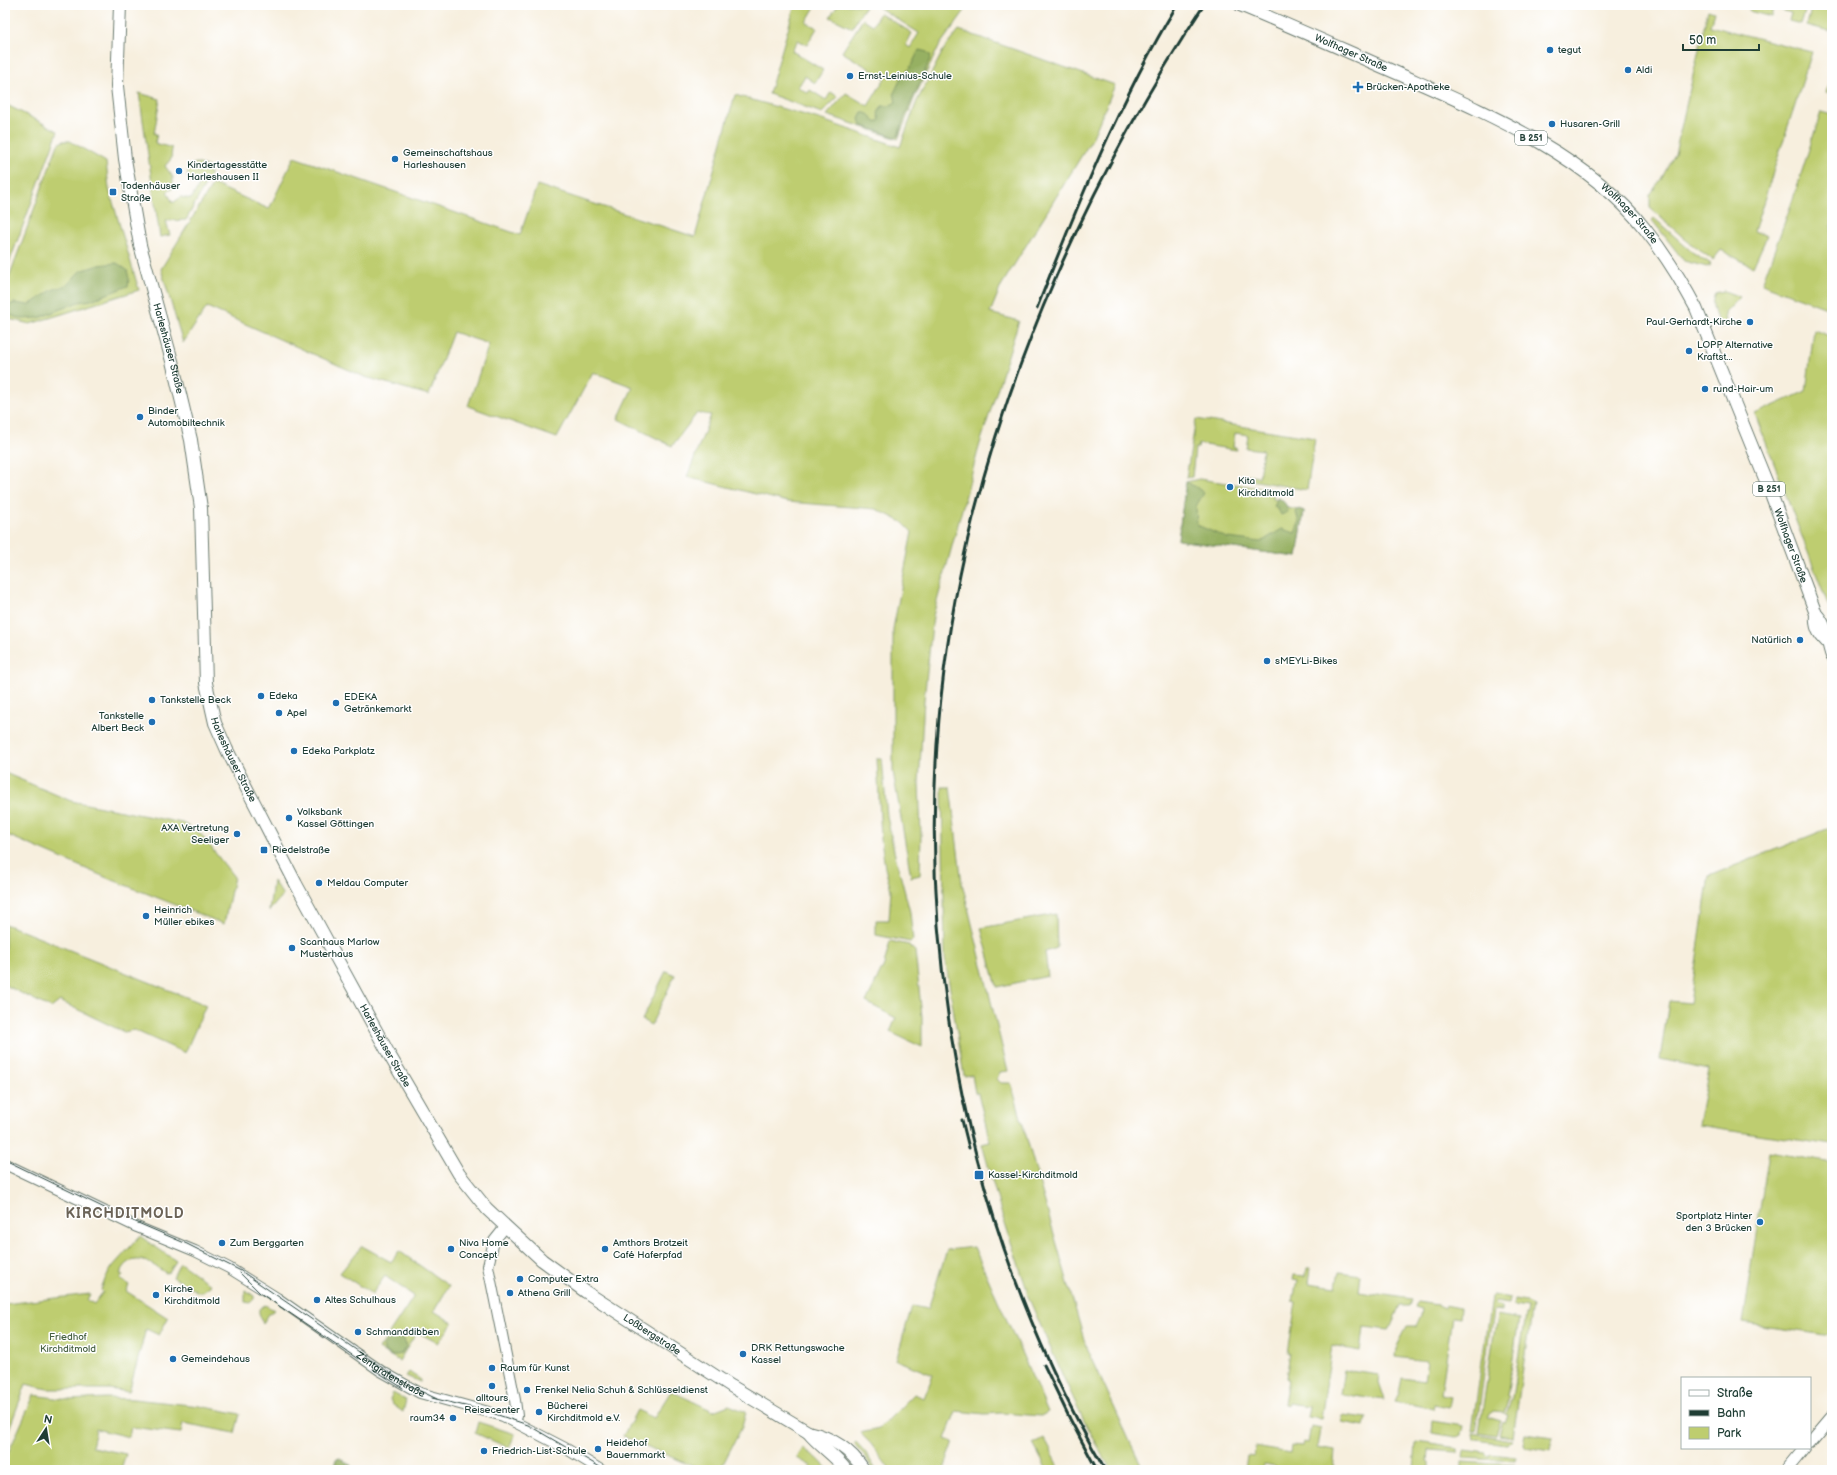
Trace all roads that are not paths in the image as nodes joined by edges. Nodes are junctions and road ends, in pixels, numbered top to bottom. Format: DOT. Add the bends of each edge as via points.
graph roads {
  1 [pos="120,5"];
  2 [pos="1241,5"];
  3 [pos="1832,656"];
  4 [pos="5,1164"];
  5 [pos="506,1226"];
  6 [pos="1832,1416"];
  7 [pos="515,1422"];
  8 [pos="808,1432"];
  9 [pos="1811,1441"];
  10 [pos="1804,1449"];
  11 [pos="601,1470"];
  12 [pos="846,1470"];
  13 [pos="864,1470"];
  14 [pos="1787,1470"];
  1 -- 5 [label="main road, Harleshäuser Straße" via="117,86 122,135 140,245 191,440 201,508 206,683 215,724 296,884 415,1100 459,1174 487,1209"];
  2 -- 3 [label="main road, Wolfhager Straße / B 251" via="1447,95 1522,132 1589,176 1645,228 1666,257 1696,308 1770,491 1816,614 1827,631 1827,642"];
  4 -- 7 [label="street, Zentgrafenstraße" via="226,1266 381,1371 420,1393 503,1416"];
  5 -- 7 [label="street" via="494,1241 488,1266 515,1400"];
  5 -- 8 [label="main road, Loßbergstraße" via="556,1271 617,1314"];
  6 -- 9 [label="street"];
  7 -- 11 [label="street, Zentgrafenstraße"];
  8 -- 12 [label="main road, Loßbergstraße" via="815,1441 838,1459"];
  8 -- 13 [label="main road, Loßbergstraße" via="818,1434 847,1450"];
  10 -- 14 [label="street"];
}
